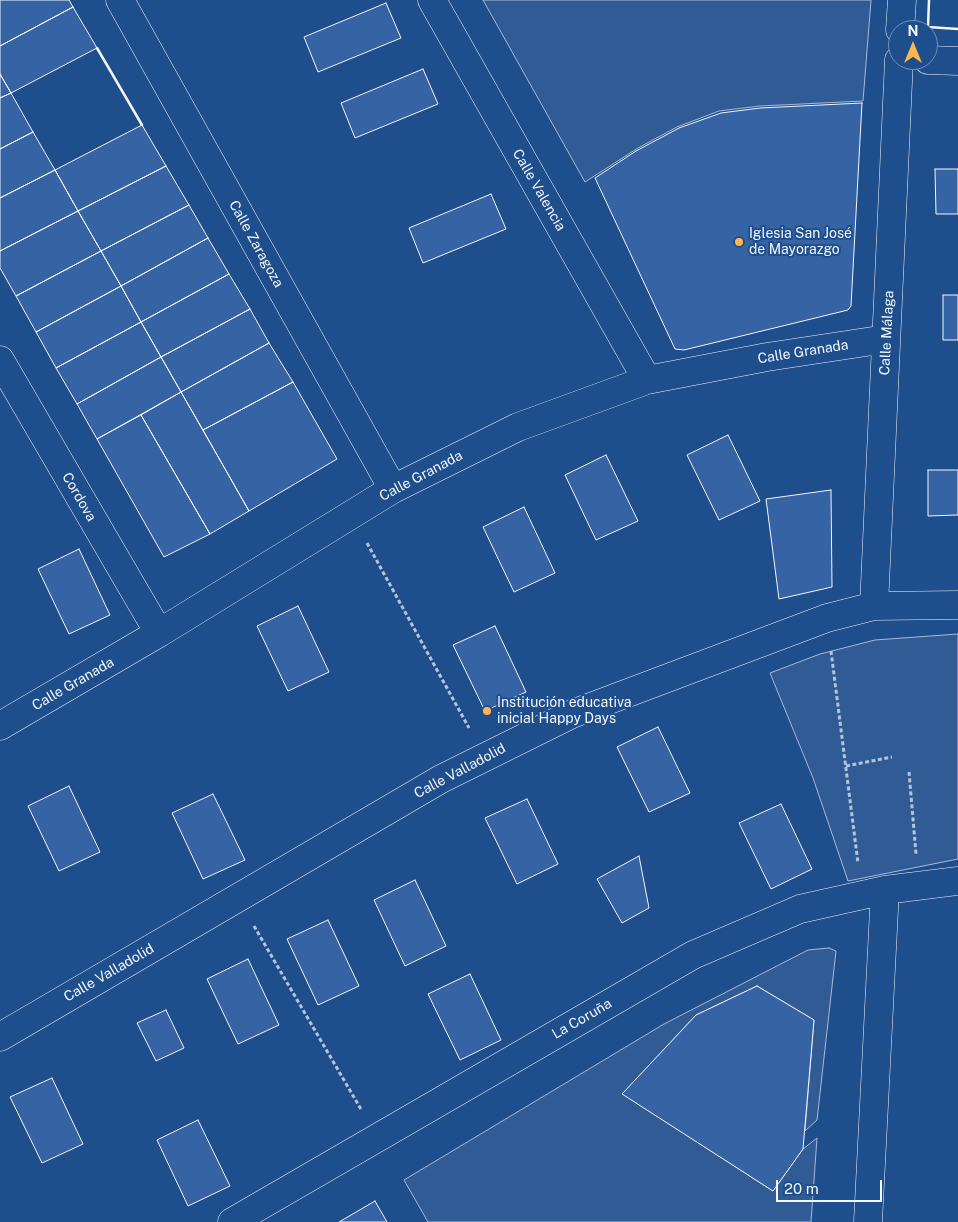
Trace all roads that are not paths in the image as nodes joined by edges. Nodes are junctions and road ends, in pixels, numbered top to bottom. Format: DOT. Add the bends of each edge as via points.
graph roads {
  1 [pos="120,0"];
  2 [pos="432,0"];
  3 [pos="902,0"];
  4 [pos="901,20"];
  5 [pos="938,60"];
  6 [pos="958,61"];
  7 [pos="898,70"];
  8 [pos="886,339"];
  9 [pos="0,360"];
  10 [pos="647,380"];
  11 [pos="10,401"];
  12 [pos="393,489"];
  13 [pos="958,604"];
  14 [pos="874,606"];
  15 [pos="160,633"];
  16 [pos="0,726"];
  17 [pos="958,881"];
  18 [pos="874,892"];
  19 [pos="0,1037"];
  20 [pos="232,1222"];
  21 [pos="868,1222"];
  1 -- 12 [label="street, Calle Zaragoza"];
  2 -- 10 [label="street, Calle Valencia"];
  3 -- 4 [label="street"];
  5 -- 6 [label="street"];
  7 -- 8 [label="street, Calle Málaga"];
  8 -- 10 [label="street, Calle Granada"];
  8 -- 14 [label="street, Calle Málaga"];
  9 -- 11 [label="street, Cordova"];
  10 -- 12 [label="street, Calle Granada" via="518,427"];
  11 -- 15 [label="street, Cordova"];
  12 -- 15 [label="street, Calle Granada"];
  13 -- 14 [label="street, Calle Valladolid"];
  14 -- 19 [label="street, Calle Valladolid" via="827,618 572,714 441,779"];
  15 -- 16 [label="street, Calle Granada"];
  17 -- 18 [label="street, La Coruña"];
  18 -- 20 [label="street, La Coruña" via="800,909 692,955"];
  18 -- 21 [label="street"];
}
